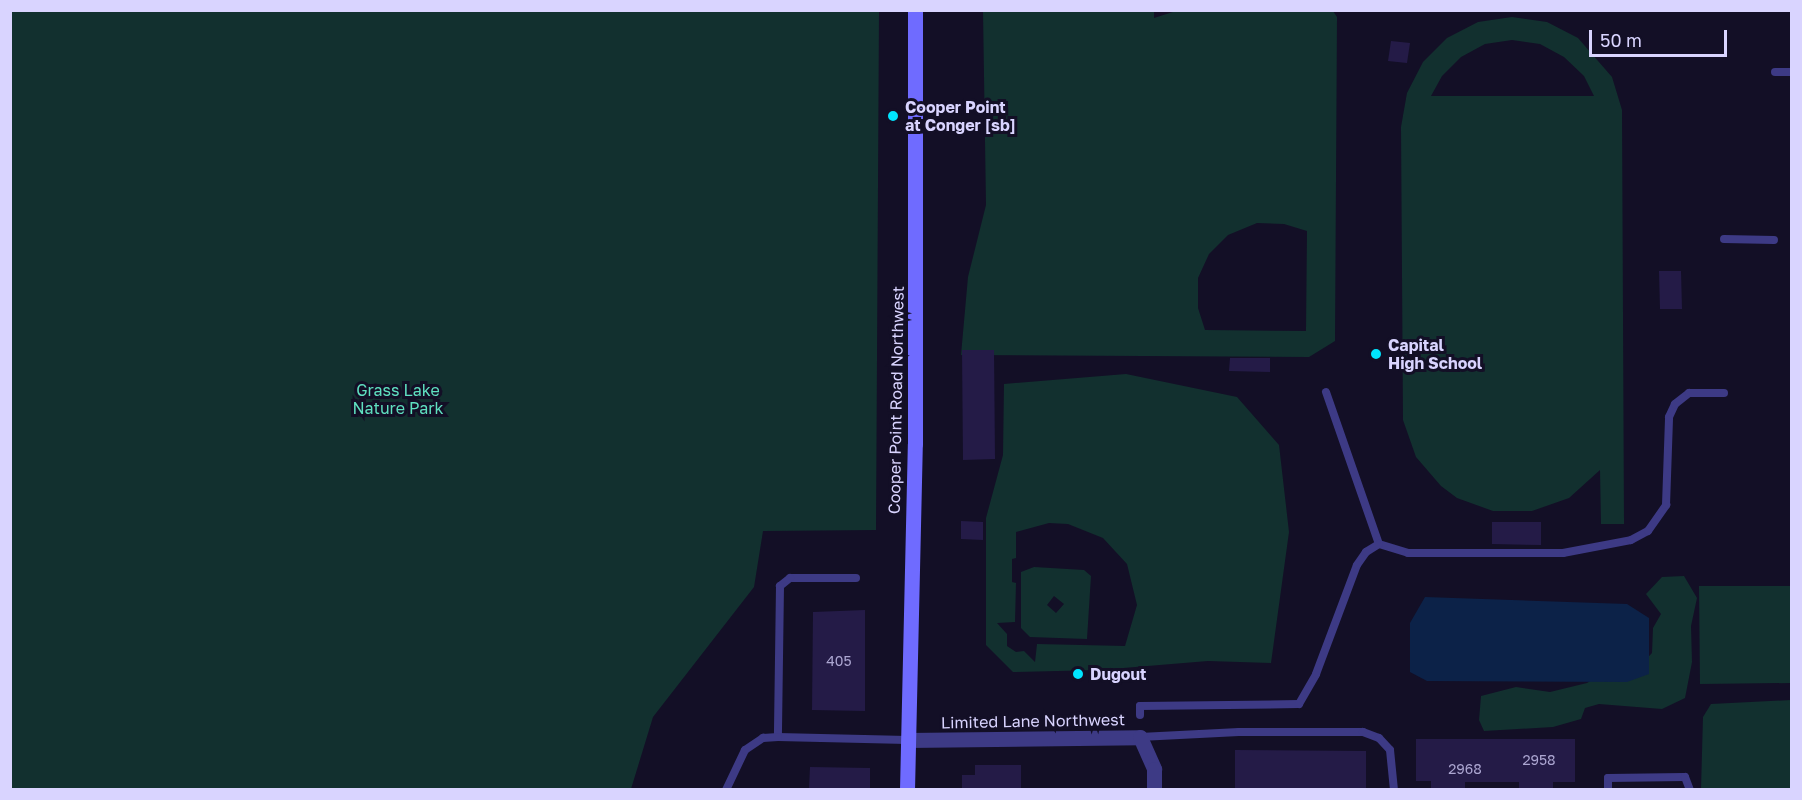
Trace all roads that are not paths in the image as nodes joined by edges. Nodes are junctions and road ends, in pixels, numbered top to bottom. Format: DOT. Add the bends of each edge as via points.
graph roads {
  1 [pos="915,10"];
  2 [pos="1775,72"];
  3 [pos="1791,72"];
  4 [pos="1724,239"];
  5 [pos="1774,240"];
  6 [pos="1326,392"];
  7 [pos="1724,393"];
  8 [pos="1379,544"];
  9 [pos="856,578"];
  10 [pos="1140,715"];
  11 [pos="778,737"];
  12 [pos="1140,737"];
  13 [pos="907,740"];
  14 [pos="726,789"];
  15 [pos="907,789"];
  16 [pos="1154,789"];
  17 [pos="1394,789"];
  18 [pos="1608,789"];
  19 [pos="1690,789"];
  1 -- 13 [label="main road, Cooper Point Road Northwest" via="915,444"];
  2 -- 3 [label="lane"];
  4 -- 5 [label="lane"];
  6 -- 8 [label="lane"];
  7 -- 8 [label="lane" via="1689,393 1675,404 1669,417 1666,505 1648,531 1631,540 1563,553 1408,553"];
  8 -- 10 [label="lane" via="1366,552 1357,565 1316,674 1299,704 1140,706"];
  9 -- 11 [label="lane" via="790,578 780,586"];
  11 -- 13 [label="lane"];
  11 -- 14 [label="lane" via="764,738 745,750"];
  12 -- 13 [label="street, Limited Lane Northwest"];
  12 -- 16 [label="street, Limited Lane Northwest" via="1154,769"];
  12 -- 17 [label="lane" via="1363,732 1379,738 1390,750"];
  13 -- 15 [label="main road, Cooper Point Road Northwest"];
  18 -- 19 [label="lane" via="1608,778 1685,777"];
}
